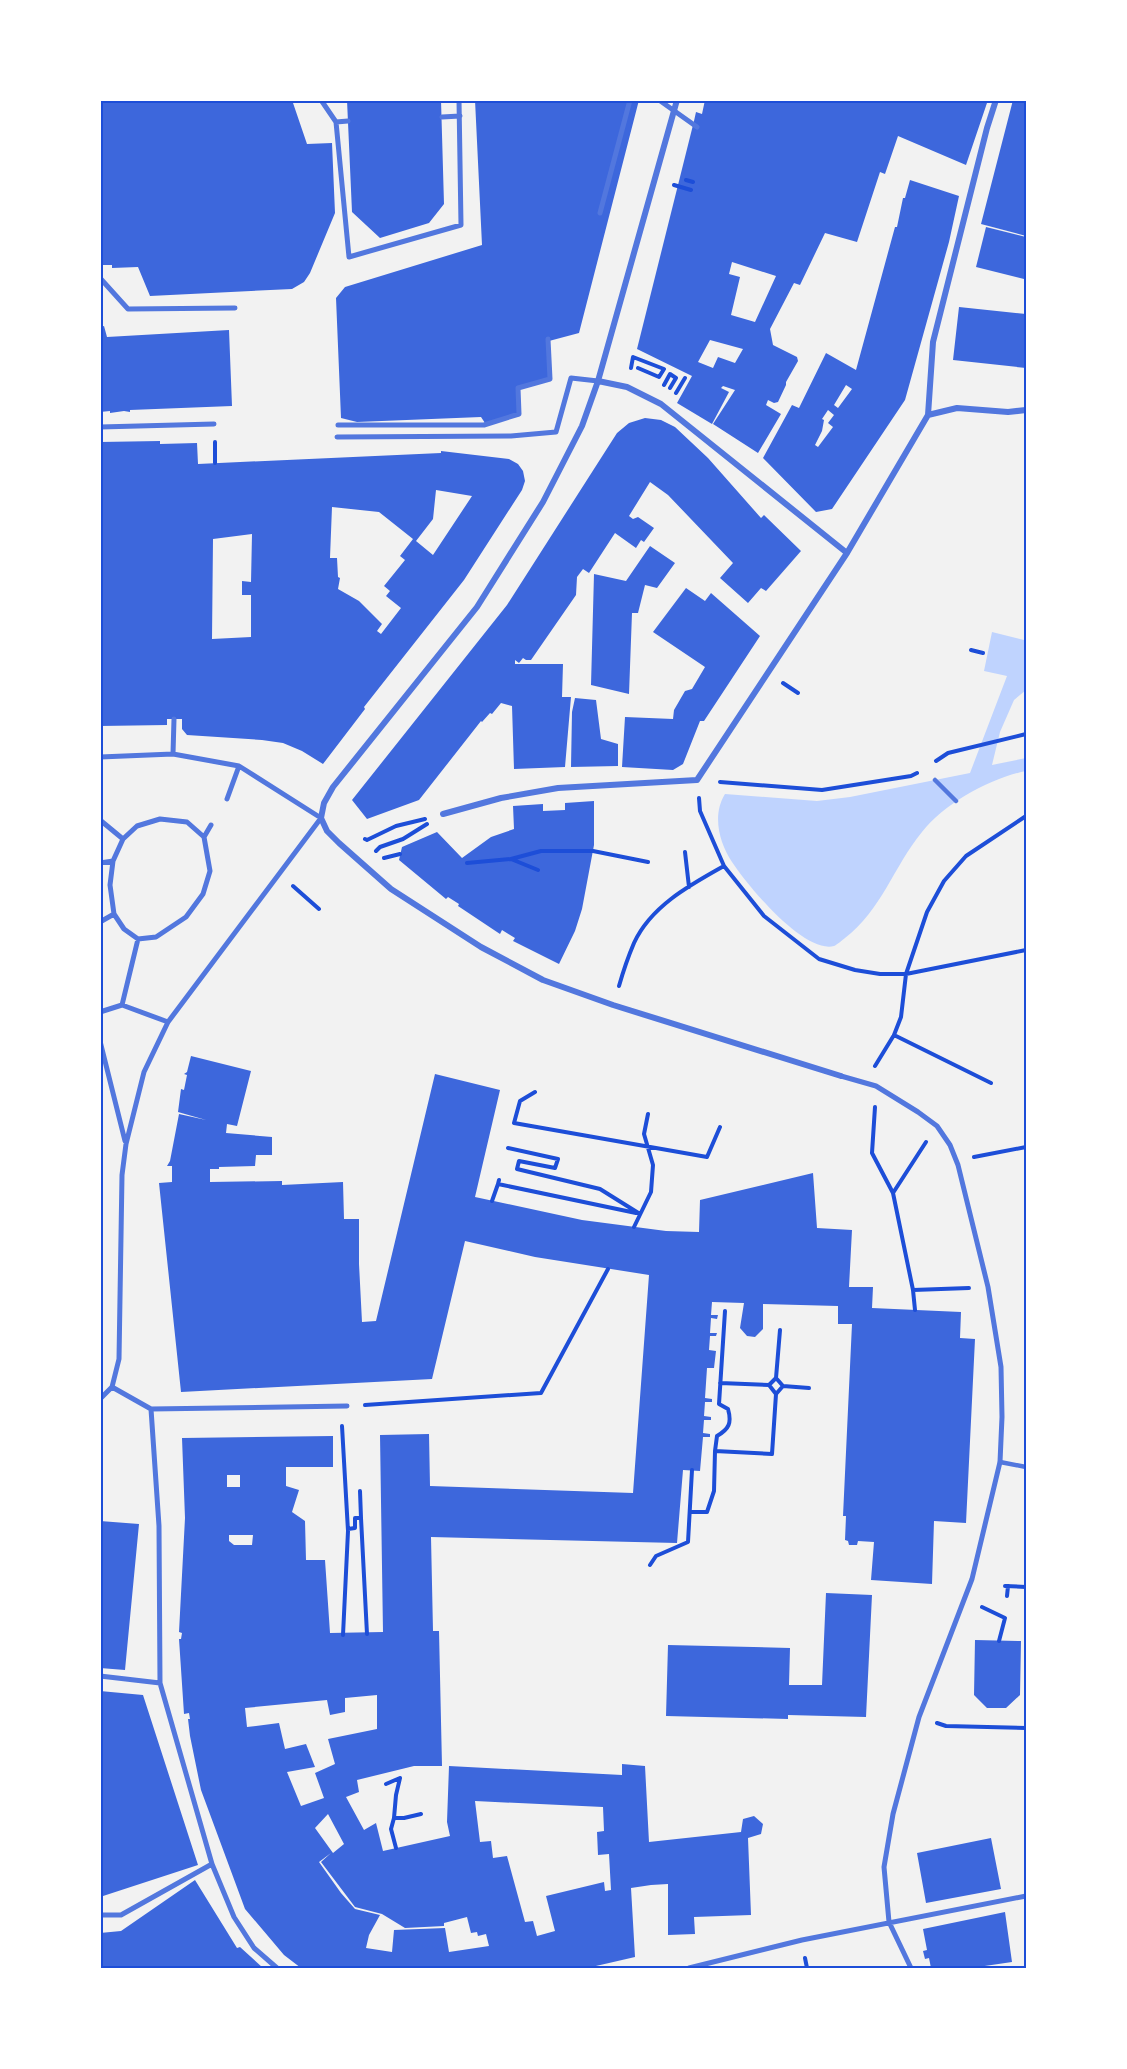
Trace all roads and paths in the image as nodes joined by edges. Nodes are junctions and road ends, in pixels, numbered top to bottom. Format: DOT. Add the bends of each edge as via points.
graph roads {
  1 [pos="321,100"];
  2 [pos="459,100"];
  3 [pos="630,100"];
  4 [pos="659,100"];
  5 [pos="677,100"];
  6 [pos="996,100"];
  7 [pos="460,116"];
  8 [pos="442,117"];
  9 [pos="336,122"];
  10 [pos="348,122"];
  11 [pos="697,127"];
  12 [pos="686,180"];
  13 [pos="693,182"];
  14 [pos="600,213"];
  15 [pos="100,279"];
  16 [pos="235,308"];
  17 [pos="548,339"];
  18 [pos="648,361"];
  19 [pos="635,366"];
  20 [pos="685,378"];
  21 [pos="598,381"];
  22 [pos="674,397"];
  23 [pos="1026,410"];
  24 [pos="928,415"];
  25 [pos="214,424"];
  26 [pos="338,425"];
  27 [pos="100,427"];
  28 [pos="337,437"];
  29 [pos="215,441"];
  30 [pos="214,463"];
  31 [pos="847,554"];
  32 [pos="971,650"];
  33 [pos="983,653"];
  34 [pos="785,684"];
  35 [pos="798,693"];
  36 [pos="174,719"];
  37 [pos="1026,734"];
  38 [pos="173,754"];
  39 [pos="100,757"];
  40 [pos="929,765"];
  41 [pos="239,766"];
  42 [pos="920,771"];
  43 [pos="697,780"];
  44 [pos="935,780"];
  45 [pos="227,800"];
  46 [pos="956,801"];
  47 [pos="443,814"];
  48 [pos="1026,816"];
  49 [pos="321,818"];
  50 [pos="100,820"];
  51 [pos="211,825"];
  52 [pos="384,831"];
  53 [pos="204,837"];
  54 [pos="123,838"];
  55 [pos="685,852"];
  56 [pos="511,859"];
  57 [pos="113,861"];
  58 [pos="648,862"];
  59 [pos="100,863"];
  60 [pos="466,863"];
  61 [pos="363,865"];
  62 [pos="724,866"];
  63 [pos="538,870"];
  64 [pos="279,874"];
  65 [pos="689,887"];
  66 [pos="320,909"];
  67 [pos="114,914"];
  68 [pos="100,922"];
  69 [pos="138,939"];
  70 [pos="1026,950"];
  71 [pos="906,974"];
  72 [pos="122,1005"];
  73 [pos="613,1005"];
  74 [pos="100,1012"];
  75 [pos="168,1022"];
  76 [pos="894,1035"];
  77 [pos="100,1041"];
  78 [pos="841,1076"];
  79 [pos="866,1082"];
  80 [pos="991,1083"];
  81 [pos="876,1086"];
  82 [pos="534,1092"];
  83 [pos="648,1114"];
  84 [pos="720,1126"];
  85 [pos="937,1126"];
  86 [pos="126,1144"];
  87 [pos="648,1146"];
  88 [pos="1026,1147"];
  89 [pos="507,1148"];
  90 [pos="986,1155"];
  91 [pos="893,1193"];
  92 [pos="492,1201"];
  93 [pos="640,1214"];
  94 [pos="634,1227"];
  95 [pos="608,1269"];
  96 [pos="988,1287"];
  97 [pos="913,1290"];
  98 [pos="915,1310"];
  99 [pos="725,1311"];
  100 [pos="780,1330"];
  101 [pos="776,1378"];
  102 [pos="720,1383"];
  103 [pos="769,1385"];
  104 [pos="783,1386"];
  105 [pos="112,1387"];
  106 [pos="809,1388"];
  107 [pos="776,1394"];
  108 [pos="100,1399"];
  109 [pos="347,1406"];
  110 [pos="151,1409"];
  111 [pos="343,1436"];
  112 [pos="715,1451"];
  113 [pos="999,1462"];
  114 [pos="1026,1467"];
  115 [pos="692,1470"];
  116 [pos="360,1491"];
  117 [pos="690,1512"];
  118 [pos="361,1518"];
  119 [pos="348,1529"];
  120 [pos="650,1565"];
  121 [pos="1026,1587"];
  122 [pos="1007,1596"];
  123 [pos="987,1609"];
  124 [pos="367,1634"];
  125 [pos="343,1635"];
  126 [pos="999,1641"];
  127 [pos="100,1676"];
  128 [pos="160,1683"];
  129 [pos="938,1724"];
  130 [pos="1026,1728"];
  131 [pos="386,1785"];
  132 [pos="421,1814"];
  133 [pos="394,1818"];
  134 [pos="396,1848"];
  135 [pos="212,1864"];
  136 [pos="1026,1896"];
  137 [pos="100,1915"];
  138 [pos="889,1922"];
  139 [pos="277,1968"];
  140 [pos="689,1968"];
  141 [pos="911,1968"];
  1 -- 9 [label="street"];
  2 -- 7 [label="street"];
  3 -- 14 [label="street"];
  4 -- 11 [label="street"];
  5 -- 21 [label="street"];
  6 -- 24 [label="street" via="933,342"];
  7 -- 8 [label="street"];
  7 -- 9 [label="street" via="461,225 349,257"];
  9 -- 10 [label="street"];
  12 -- 13 [label="path"];
  15 -- 16 [label="street" via="128,309"];
  17 -- 26 [label="street" via="550,379 518,388 519,414 484,425"];
  18 -- 19 [label="path" via="664,369 660,377"];
  20 -- 22 [label="path"];
  21 -- 28 [label="street" via="572,378 556,432"];
  21 -- 31 [label="street" via="627,387 661,404"];
  21 -- 49 [label="street" via="582,426 537,512 477,607 333,787"];
  23 -- 24 [label="street" via="957,408"];
  24 -- 31 [label="street"];
  25 -- 27 [label="street"];
  29 -- 30 [label="path"];
  31 -- 43 [label="street"];
  32 -- 33 [label="path"];
  34 -- 35 [label="path"];
  36 -- 38 [label="street"];
  37 -- 40 [label="path" via="948,753"];
  38 -- 39 [label="street"];
  38 -- 41 [label="street"];
  41 -- 45 [label="street"];
  41 -- 49 [label="street"];
  42 -- 43 [label="path" via="911,776 822,790"];
  43 -- 47 [label="street" via="558,788"];
  43 -- 62 [label="path" via="700,811"];
  44 -- 46 [label="lane"];
  47 -- 52 [label="path"];
  47 -- 61 [label="path" via="404,839 380,847"];
  48 -- 71 [label="path" via="966,856 944,881 927,912"];
  49 -- 61 [label="street" via="327,831"];
  49 -- 64 [label="street"];
  50 -- 54 [label="street"];
  51 -- 53 [label="street"];
  53 -- 54 [label="street" via="187,822 160,819 137,826"];
  53 -- 69 [label="street" via="210,871 203,894 186,917 156,937"];
  54 -- 57 [label="street"];
  55 -- 65 [label="path"];
  56 -- 58 [label="path" via="541,851 592,851"];
  56 -- 60 [label="path"];
  56 -- 63 [label="path"];
  57 -- 59 [label="street"];
  57 -- 67 [label="street" via="110,885"];
  61 -- 73 [label="street" via="391,889 481,947 543,980"];
  62 -- 65 [label="path"];
  62 -- 71 [label="path" via="764,916 819,959 855,970"];
  64 -- 66 [label="path"];
  64 -- 75 [label="street"];
  65 -- 73 [label="path" via="655,913 641,930 627,958"];
  67 -- 68 [label="street"];
  67 -- 69 [label="street" via="124,929"];
  69 -- 72 [label="street"];
  70 -- 71 [label="path"];
  71 -- 76 [label="path" via="901,1017"];
  72 -- 74 [label="street"];
  72 -- 75 [label="street"];
  73 -- 78 [label="street"];
  75 -- 86 [label="street" via="144,1072"];
  76 -- 79 [label="path"];
  76 -- 80 [label="path"];
  77 -- 86 [label="street"];
  78 -- 79 [label="street"];
  79 -- 81 [label="street"];
  81 -- 85 [label="street"];
  81 -- 91 [label="path" via="872,1153"];
  82 -- 87 [label="path" via="520,1101 514,1123"];
  83 -- 87 [label="path" via="644,1134"];
  84 -- 87 [label="path" via="706,1157"];
  85 -- 91 [label="path"];
  85 -- 96 [label="street" via="958,1165"];
  86 -- 105 [label="street" via="119,1359"];
  87 -- 93 [label="path" via="653,1165 651,1192"];
  88 -- 90 [label="path"];
  89 -- 93 [label="path" via="558,1160 555,1168 519,1161 518,1168 600,1189"];
  91 -- 97 [label="path"];
  92 -- 93 [label="path" via="498,1182"];
  93 -- 94 [label="path"];
  95 -- 109 [label="path" via="541,1393"];
  96 -- 97 [label="path"];
  96 -- 113 [label="street" via="1001,1367"];
  97 -- 98 [label="path"];
  99 -- 102 [label="path"];
  100 -- 101 [label="path"];
  101 -- 103 [label="path"];
  101 -- 104 [label="path"];
  102 -- 103 [label="path"];
  102 -- 112 [label="path" via="719,1404 728,1409 731,1419 727,1430 717,1436"];
  103 -- 107 [label="path"];
  104 -- 106 [label="path"];
  104 -- 107 [label="path"];
  105 -- 108 [label="street"];
  105 -- 110 [label="street"];
  107 -- 112 [label="path" via="772,1454"];
  109 -- 110 [label="street"];
  110 -- 128 [label="street" via="159,1527"];
  111 -- 119 [label="path"];
  112 -- 117 [label="path" via="714,1491 707,1512"];
  113 -- 114 [label="lane"];
  113 -- 138 [label="street" via="972,1579 919,1717 893,1814 884,1867"];
  115 -- 117 [label="path"];
  116 -- 118 [label="path"];
  117 -- 120 [label="path" via="688,1542 656,1556"];
  118 -- 119 [label="path" via="355,1518 355,1528"];
  118 -- 124 [label="path"];
  119 -- 125 [label="path"];
  121 -- 122 [label="path" via="1006,1586"];
  123 -- 126 [label="path" via="1005,1618"];
  127 -- 128 [label="street"];
  128 -- 135 [label="street"];
  129 -- 130 [label="path"];
  131 -- 133 [label="path" via="400,1778"];
  132 -- 133 [label="path"];
  133 -- 134 [label="path" via="391,1829"];
  135 -- 137 [label="street" via="121,1915"];
  135 -- 139 [label="street" via="234,1917 254,1948"];
  136 -- 138 [label="street"];
  138 -- 140 [label="street"];
  138 -- 141 [label="street"];
}
